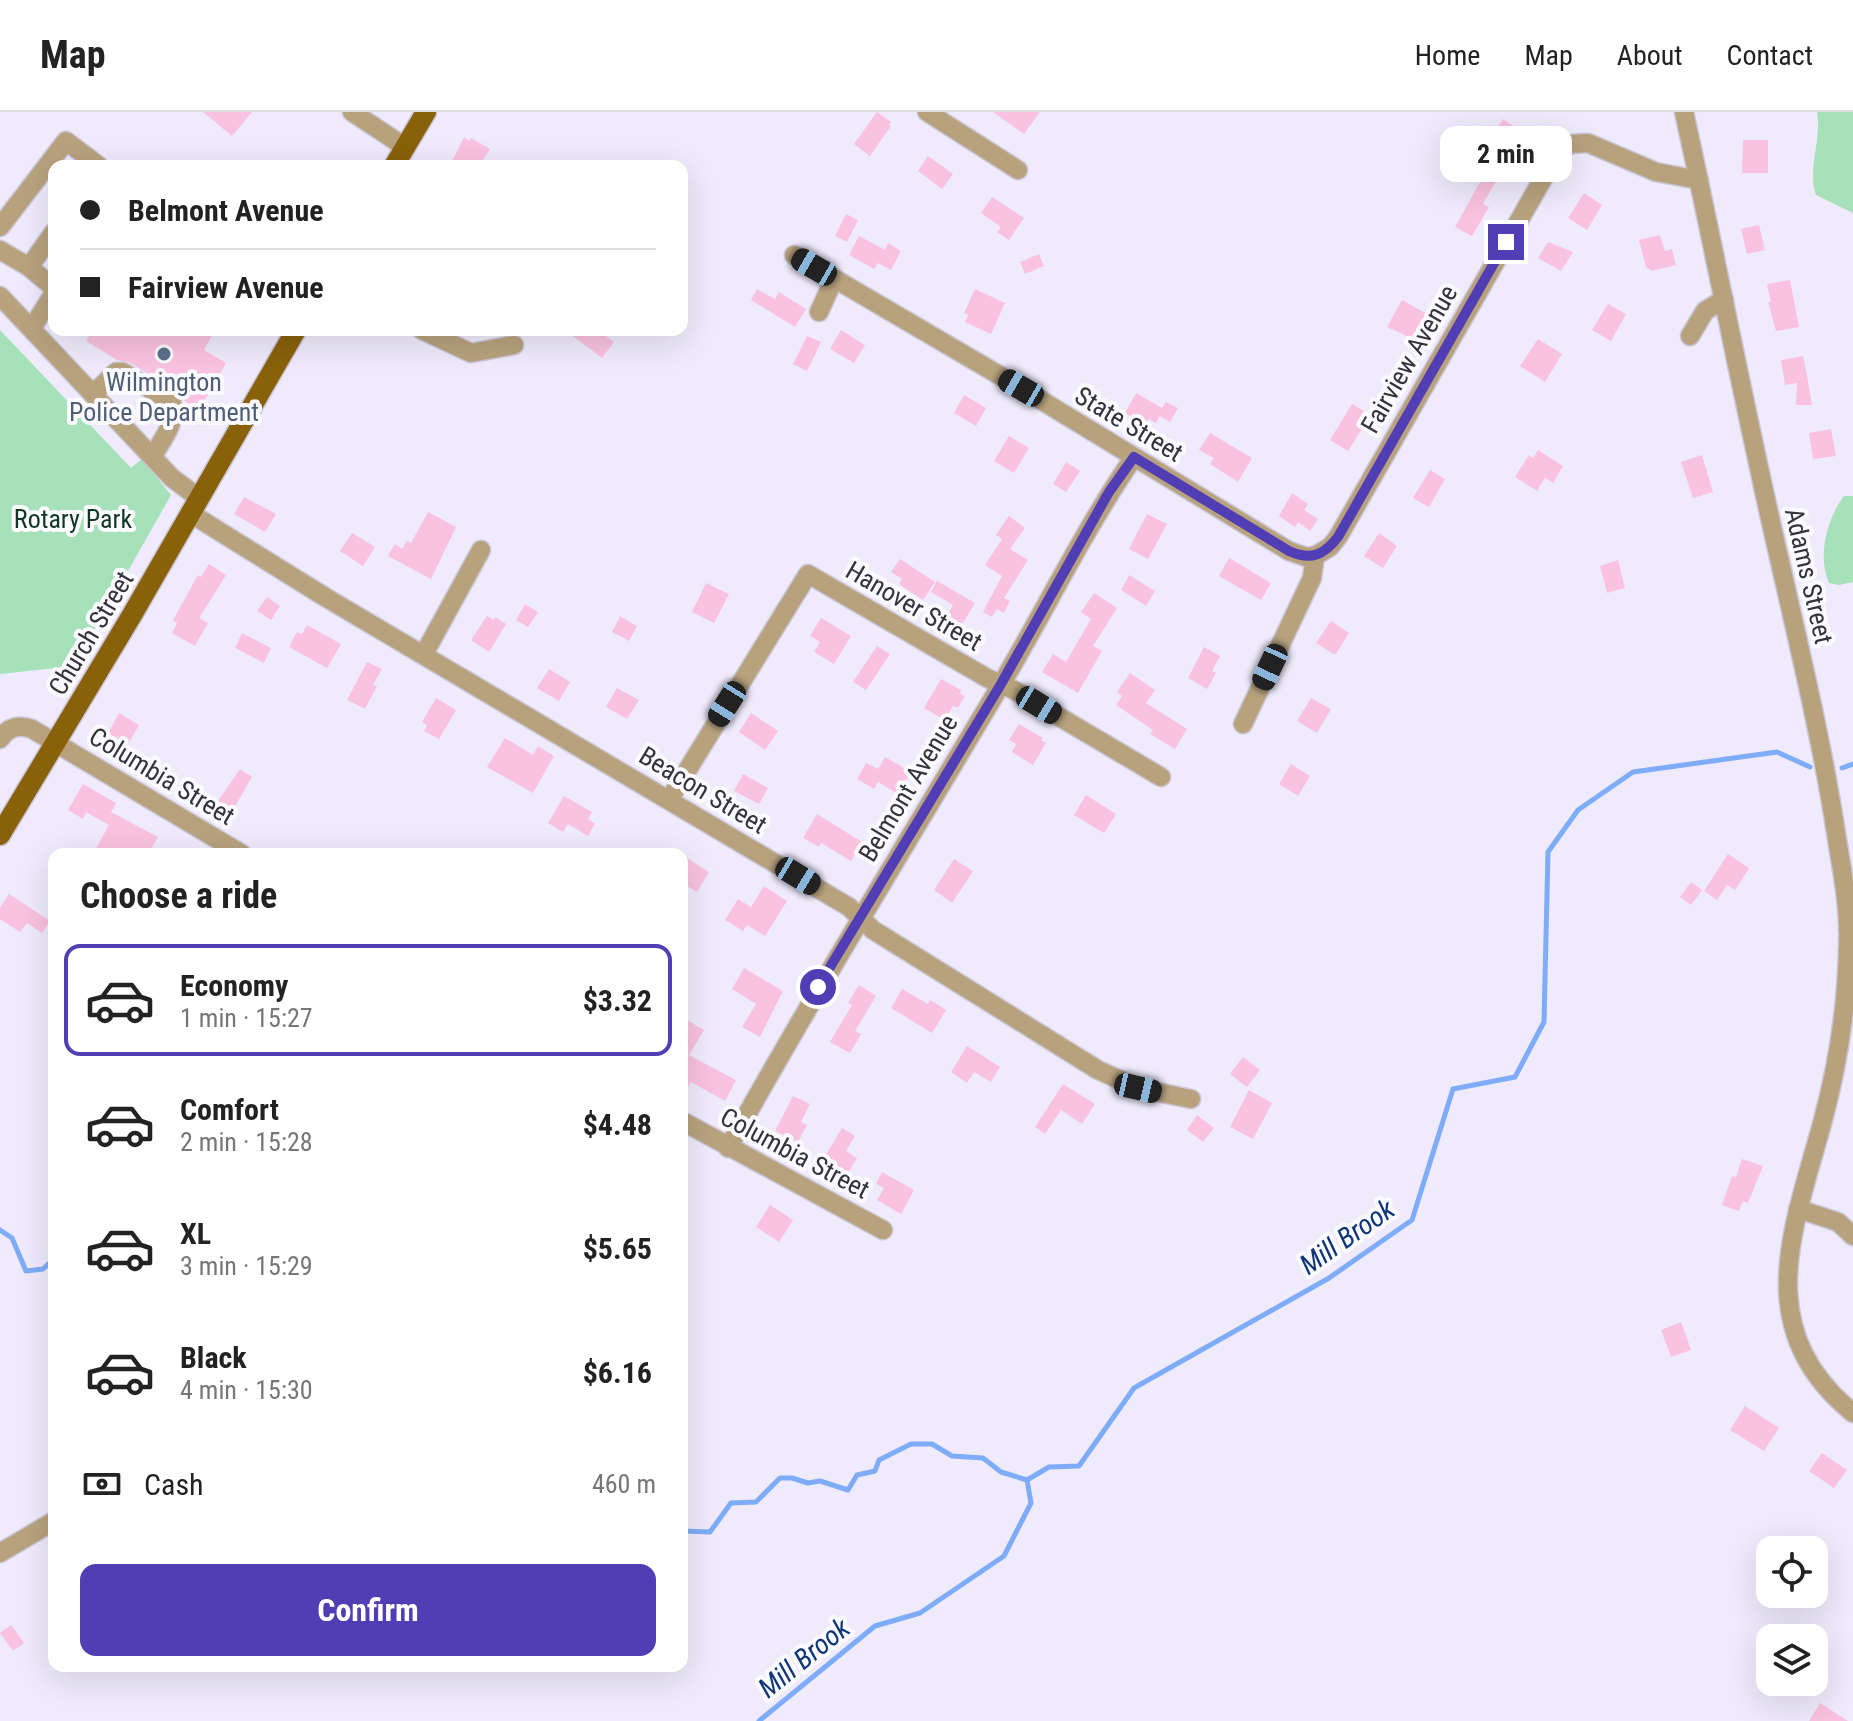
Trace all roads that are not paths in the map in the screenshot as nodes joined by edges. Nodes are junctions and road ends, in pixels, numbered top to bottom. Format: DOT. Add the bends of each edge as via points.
graph roads {
  1 [pos="352,112"];
  2 [pos="426,112"];
  3 [pos="927,112"];
  4 [pos="1684,112"];
  5 [pos="405,147"];
  6 [pos="51,160"];
  7 [pos="91,160"];
  8 [pos="397,160"];
  9 [pos="48,164"];
  10 [pos="1018,170"];
  11 [pos="1699,180"];
  12 [pos="0,227"];
  13 [pos="48,240"];
  14 [pos="0,250"];
  15 [pos="794,255"];
  16 [pos="29,267"];
  17 [pos="834,279"];
  18 [pos="48,285"];
  19 [pos="0,296"];
  20 [pos="1724,299"];
  21 [pos="48,301"];
  22 [pos="819,312"];
  23 [pos="32,328"];
  24 [pos="293,336"];
  25 [pos="435,336"];
  26 [pos="1690,336"];
  27 [pos="514,345"];
  28 [pos="93,394"];
  29 [pos="152,457"];
  30 [pos="1134,457"];
  31 [pos="195,505"];
  32 [pos="481,550"];
  33 [pos="1315,556"];
  34 [pos="424,654"];
  35 [pos="1001,684"];
  36 [pos="1243,724"];
  37 [pos="0,739"];
  38 [pos="56,743"];
  39 [pos="1161,777"];
  40 [pos="669,800"];
  41 [pos="0,835"];
  42 [pos="232,848"];
  43 [pos="860,917"];
  44 [pos="1191,1099"];
  45 [pos="688,1125"];
  46 [pos="728,1148"];
  47 [pos="1798,1209"];
  48 [pos="883,1230"];
  49 [pos="1853,1236"];
  50 [pos="1853,1413"];
  51 [pos="48,1525"];
  52 [pos="0,1553"];
  1 -- 5 [label="street"];
  2 -- 5 [label="main road"];
  3 -- 10 [label="street"];
  4 -- 11 [label="street, Adams Street"];
  5 -- 8 [label="main road"];
  6 -- 7 [label="street" via="66,141"];
  9 -- 12 [label="street"];
  11 -- 20 [label="street, Adams Street"];
  11 -- 33 [label="street, Fairview Avenue" via="1656,172 1588,143 1570,144 1560,152 1338,537"];
  13 -- 16 [label="street"];
  14 -- 16 [label="street"];
  15 -- 17 [label="street, State Street"];
  16 -- 18 [label="street"];
  17 -- 22 [label="street"];
  17 -- 30 [label="street, State Street"];
  19 -- 23 [label="street, Beacon Street"];
  20 -- 26 [label="street" via="1705,311"];
  20 -- 47 [label="street, Adams Street" via="1814,715 1848,909 1838,1049"];
  21 -- 23 [label="street"];
  23 -- 28 [label="street, Beacon Street"];
  24 -- 31 [label="main road, Church Street"];
  25 -- 27 [label="street" via="471,353"];
  28 -- 29 [label="street, Beacon Street"];
  28 -- 29 [label="street" via="116,372 123,372 172,403 171,424"];
  29 -- 31 [label="street, Beacon Street"];
  30 -- 33 [label="street, State Street" via="1289,551"];
  30 -- 35 [label="street, Belmont Avenue"];
  31 -- 34 [label="street, Beacon Street"];
  31 -- 38 [label="main road, Church Street"];
  32 -- 34 [label="street"];
  33 -- 36 [label="street, Fairview Avenue" via="1312,578"];
  34 -- 40 [label="street, Beacon Street"];
  35 -- 39 [label="street, Hanover Street"];
  35 -- 40 [label="street, Hanover Street" via="808,574"];
  35 -- 43 [label="street, Belmont Avenue"];
  37 -- 38 [label="street, Columbia Street" via="24,726"];
  38 -- 41 [label="main road, Church Street"];
  38 -- 42 [label="street, Columbia Street"];
  40 -- 43 [label="street, Beacon Street"];
  43 -- 44 [label="street, Beacon Street" via="1098,1070 1138,1088"];
  43 -- 46 [label="street, Belmont Avenue"];
  45 -- 46 [label="street, Columbia Street"];
  46 -- 48 [label="street, Columbia Street"];
  47 -- 49 [label="street" via="1838,1222"];
  47 -- 50 [label="street, Adams Street" via="1788,1260 1789,1309 1797,1336 1824,1385"];
  51 -- 52 [label="street"];
}
